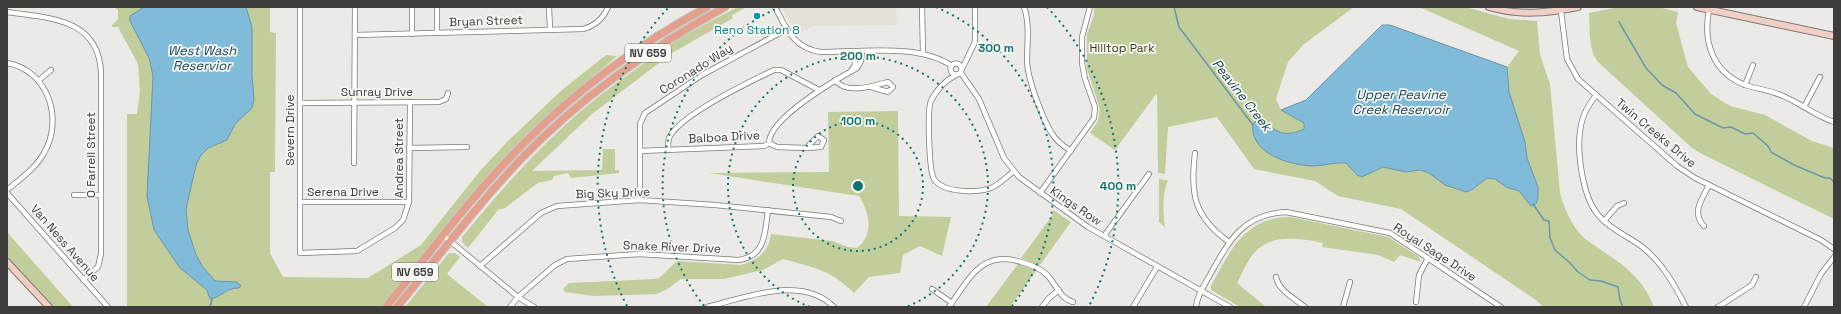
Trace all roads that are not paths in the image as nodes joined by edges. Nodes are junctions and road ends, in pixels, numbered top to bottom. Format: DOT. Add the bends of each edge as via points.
graph roads {
  1 [pos="300,7"];
  2 [pos="355,7"];
  3 [pos="412,7"];
  4 [pos="437,7"];
  5 [pos="549,7"];
  6 [pos="608,7"];
  7 [pos="707,7"];
  8 [pos="725,7"];
  9 [pos="774,7"];
  10 [pos="922,7"];
  11 [pos="974,7"];
  12 [pos="1024,7"];
  13 [pos="1090,7"];
  14 [pos="1489,7"];
  15 [pos="1578,7"];
  16 [pos="1697,7"];
  17 [pos="1709,8"];
  18 [pos="1561,11"];
  19 [pos="7,12"];
  20 [pos="550,29"];
  21 [pos="786,29"];
  22 [pos="437,33"];
  23 [pos="412,34"];
  24 [pos="355,35"];
  25 [pos="1834,36"];
  26 [pos="862,51"];
  27 [pos="854,52"];
  28 [pos="922,53"];
  29 [pos="966,59"];
  30 [pos="7,63"];
  31 [pos="1752,65"];
  32 [pos="953,67"];
  33 [pos="51,70"];
  34 [pos="851,71"];
  35 [pos="960,72"];
  36 [pos="1820,77"];
  37 [pos="39,80"];
  38 [pos="835,80"];
  39 [pos="946,81"];
  40 [pos="1745,85"];
  41 [pos="871,87"];
  42 [pos="819,90"];
  43 [pos="581,92"];
  44 [pos="448,93"];
  45 [pos="1596,95"];
  46 [pos="587,98"];
  47 [pos="354,102"];
  48 [pos="410,102"];
  49 [pos="301,103"];
  50 [pos="1804,107"];
  51 [pos="1834,122"];
  52 [pos="769,142"];
  53 [pos="466,147"];
  54 [pos="410,148"];
  55 [pos="806,148"];
  56 [pos="668,150"];
  57 [pos="640,151"];
  58 [pos="1071,151"];
  59 [pos="1195,153"];
  60 [pos="354,163"];
  61 [pos="1013,172"];
  62 [pos="1149,174"];
  63 [pos="1709,185"];
  64 [pos="7,190"];
  65 [pos="7,193"];
  66 [pos="1040,193"];
  67 [pos="74,195"];
  68 [pos="101,195"];
  69 [pos="640,200"];
  70 [pos="300,202"];
  71 [pos="409,202"];
  72 [pos="1624,203"];
  73 [pos="768,210"];
  74 [pos="841,221"];
  75 [pos="1604,221"];
  76 [pos="1704,226"];
  77 [pos="444,236"];
  78 [pos="1104,236"];
  79 [pos="450,242"];
  80 [pos="1229,242"];
  81 [pos="1834,249"];
  82 [pos="300,253"];
  83 [pos="1834,257"];
  84 [pos="1428,258"];
  85 [pos="7,262"];
  86 [pos="480,266"];
  87 [pos="1157,267"];
  88 [pos="1276,276"];
  89 [pos="1756,277"];
  90 [pos="83,280"];
  91 [pos="1350,282"];
  92 [pos="932,289"];
  93 [pos="1059,290"];
  94 [pos="1201,291"];
  95 [pos="518,297"];
  96 [pos="1073,302"];
  97 [pos="1416,302"];
  98 [pos="950,305"];
  99 [pos="48,307"];
  100 [pos="108,307"];
  101 [pos="386,307"];
  102 [pos="398,307"];
  103 [pos="510,307"];
  104 [pos="534,307"];
  105 [pos="707,307"];
  106 [pos="834,307"];
  107 [pos="1042,307"];
  108 [pos="1133,307"];
  109 [pos="1196,307"];
  110 [pos="1230,307"];
  111 [pos="1305,307"];
  112 [pos="1343,307"];
  113 [pos="1501,307"];
  114 [pos="1686,307"];
  115 [pos="1718,307"];
  116 [pos="1804,307"];
  1 -- 49 [label="street, Severn Drive"];
  2 -- 24 [label="street"];
  3 -- 23 [label="street"];
  4 -- 22 [label="street"];
  5 -- 20 [label="street"];
  6 -- 20 [label="street, Bryan Street" via="602,19 588,27"];
  7 -- 43 [label="main road, NV 659" via="641,47"];
  8 -- 46 [label="main road, NV 659" via="668,39"];
  9 -- 21 [label="street, Kings Row"];
  10 -- 28 [label="street"];
  11 -- 29 [label="street" via="975,42"];
  12 -- 58 [label="street" via="1027,64 1031,82 1051,133"];
  13 -- 58 [label="street" via="1082,36 1082,63 1095,112 1092,122"];
  14 -- 18 [label="street" via="1527,13"];
  15 -- 18 [label="street"];
  16 -- 17 [label="street"];
  17 -- 25 [label="street"];
  17 -- 40 [label="street" via="1706,30 1711,53 1725,72"];
  18 -- 45 [label="street, Twin Creeks Drive" via="1567,59 1578,79"];
  19 -- 68 [label="street, O Farrell Street" via="61,20 81,30 97,52 101,67"];
  20 -- 22 [label="street, Bryan Street"];
  21 -- 27 [label="street, Kings Row" via="798,43 809,50"];
  21 -- 57 [label="street, Coronado Way" via="702,75 645,113 641,120"];
  22 -- 23 [label="street, Bryan Street"];
  23 -- 24 [label="street, Bryan Street"];
  24 -- 47 [label="street"];
  26 -- 27 [label="street, Kings Row"];
  26 -- 28 [label="street, Kings Row"];
  26 -- 34 [label="street, Balboa Drive" via="860,65"];
  27 -- 34 [label="street" via="855,64"];
  28 -- 32 [label="street, Kings Row"];
  29 -- 32 [label="street"];
  29 -- 35 [label="street"];
  30 -- 37 [label="street" via="23,68"];
  31 -- 40 [label="street"];
  32 -- 35 [label="street, Kings Row" via="959,65"];
  32 -- 35 [label="street, Kings Row" via="953,74"];
  32 -- 39 [label="street"];
  33 -- 37 [label="street"];
  34 -- 38 [label="street, Balboa Drive"];
  35 -- 39 [label="street"];
  35 -- 61 [label="street, Kings Row" via="979,99 1004,158"];
  36 -- 50 [label="street"];
  37 -- 64 [label="street" via="51,105 50,140 39,161"];
  38 -- 41 [label="street" via="842,87"];
  38 -- 42 [label="street, Balboa Drive"];
  39 -- 61 [label="street" via="934,96 930,106 930,166 934,180 951,190 982,190 997,185"];
  40 -- 50 [label="street" via="1775,92"];
  42 -- 52 [label="street, Balboa Drive" via="778,125"];
  42 -- 56 [label="street" via="781,70 774,70 719,98 688,119 672,134"];
  43 -- 46 [label="main road"];
  43 -- 77 [label="main road, NV 659" via="512,156"];
  44 -- 48 [label="street, Sunray Drive" via="446,99 439,102"];
  45 -- 63 [label="street, Twin Creeks Drive" via="1682,170"];
  45 -- 75 [label="street" via="1583,118 1580,143 1585,191 1591,205"];
  46 -- 79 [label="main road, NV 659" via="522,158"];
  47 -- 48 [label="street, Sunray Drive"];
  47 -- 49 [label="street, Sunray Drive"];
  47 -- 60 [label="street"];
  48 -- 54 [label="street, Andrea Street"];
  49 -- 70 [label="street, Severn Drive"];
  50 -- 51 [label="street"];
  52 -- 55 [label="street" via="777,147"];
  52 -- 56 [label="street, Balboa Drive" via="761,147"];
  53 -- 54 [label="street"];
  54 -- 71 [label="street, Andrea Street"];
  56 -- 57 [label="street, Balboa Drive"];
  57 -- 69 [label="street"];
  58 -- 66 [label="street"];
  59 -- 80 [label="street" via="1192,179 1197,206 1212,228"];
  61 -- 66 [label="street, Kings Row"];
  62 -- 78 [label="street"];
  63 -- 76 [label="street" via="1697,212 1697,218"];
  63 -- 81 [label="street, Twin Creeks Drive" via="1821,240"];
  65 -- 90 [label="street, Van Ness Avenue"];
  66 -- 78 [label="street, Kings Row"];
  67 -- 68 [label="street"];
  68 -- 90 [label="street, O Farrell Street" via="101,259 98,267"];
  69 -- 73 [label="street, Big Sky Drive"];
  69 -- 86 [label="street, Big Sky Drive" via="551,207 540,213"];
  70 -- 71 [label="street, Serena Drive"];
  70 -- 82 [label="street, Severn Drive"];
  71 -- 82 [label="street, Andrea Street" via="400,224 363,249 350,253"];
  72 -- 75 [label="street" via="1617,206"];
  73 -- 74 [label="street, Big Sky Drive" via="831,217"];
  73 -- 95 [label="street, Snake River Drive" via="764,241 758,251 749,257 739,260 639,254 567,259 555,265"];
  75 -- 114 [label="street" via="1654,257 1671,279"];
  77 -- 79 [label="street"];
  77 -- 101 [label="main road, NV 659"];
  78 -- 87 [label="street, Kings Row"];
  79 -- 86 [label="street"];
  79 -- 102 [label="main road, NV 659"];
  80 -- 84 [label="street, Royal Sage Drive" via="1239,230 1254,220 1278,213 1295,213 1386,232"];
  80 -- 94 [label="street, Royal Sage Drive"];
  83 -- 116 [label="street" via="1821,274"];
  84 -- 97 [label="street" via="1419,275"];
  84 -- 113 [label="street, Royal Sage Drive"];
  85 -- 99 [label="street"];
  86 -- 95 [label="street"];
  87 -- 94 [label="street, Kings Row"];
  87 -- 108 [label="street"];
  88 -- 111 [label="street" via="1279,286"];
  89 -- 115 [label="street" via="1752,285"];
  90 -- 100 [label="street, Van Ness Avenue"];
  91 -- 112 [label="street"];
  92 -- 98 [label="street"];
  93 -- 96 [label="street" via="1066,299"];
  93 -- 98 [label="street" via="1039,269 1012,259 1001,258 988,261 978,268"];
  93 -- 107 [label="street"];
  94 -- 109 [label="street, Royal Sage Drive"];
  94 -- 110 [label="street, Kings Row"];
  95 -- 103 [label="street, Snake River Drive"];
  95 -- 104 [label="street"];
  105 -- 106 [label="street" via="789,289 812,292"];
}
